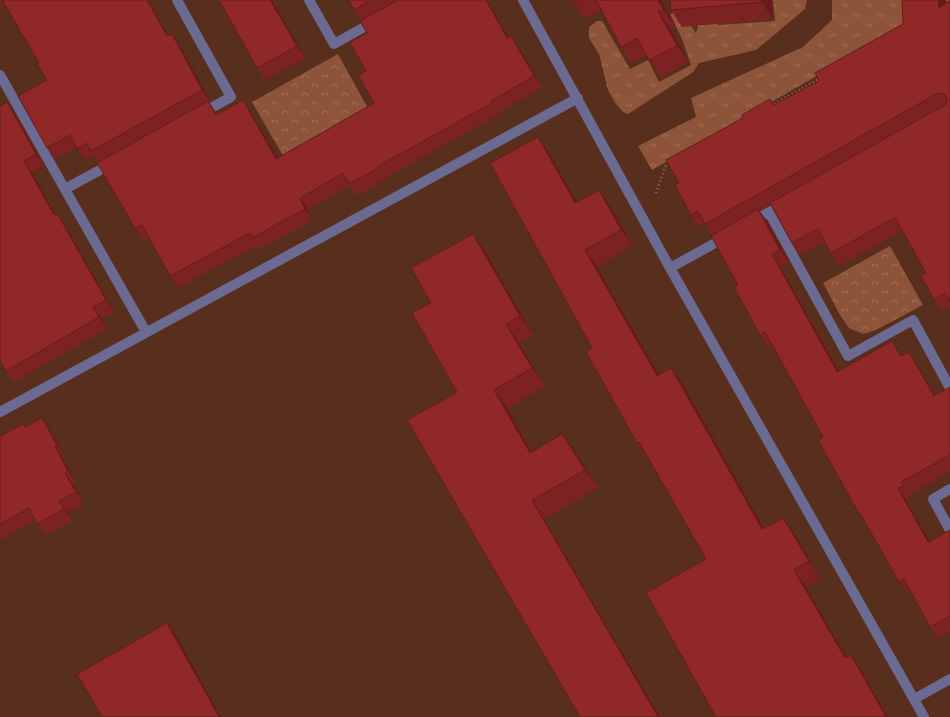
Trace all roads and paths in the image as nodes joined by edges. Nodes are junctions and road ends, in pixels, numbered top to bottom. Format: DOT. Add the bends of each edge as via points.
graph roads {
  1 [pos="176,0"];
  2 [pos="309,0"];
  3 [pos="523,0"];
  4 [pos="386,15"];
  5 [pos="0,75"];
  6 [pos="825,76"];
  7 [pos="578,98"];
  8 [pos="770,107"];
  9 [pos="189,120"];
  10 [pos="120,158"];
  11 [pos="672,162"];
  12 [pos="65,189"];
  13 [pos="656,193"];
  14 [pos="797,196"];
  15 [pos="769,212"];
  16 [pos="670,268"];
  17 [pos="146,332"];
  18 [pos="950,388"];
  19 [pos="0,412"];
  20 [pos="950,490"];
  21 [pos="950,530"];
  22 [pos="950,679"];
  23 [pos="914,699"];
  24 [pos="924,717"];
  1 -- 9 [label="street" via="231,97"];
  2 -- 4 [label="street" via="334,44"];
  3 -- 7 [label="street"];
  5 -- 12 [label="street"];
  6 -- 8 [label="path"];
  7 -- 16 [label="street"];
  7 -- 17 [label="street"];
  10 -- 12 [label="street"];
  11 -- 13 [label="path" via="666,166"];
  12 -- 17 [label="street"];
  14 -- 15 [label="street"];
  15 -- 16 [label="street"];
  15 -- 18 [label="street" via="848,356 913,320"];
  16 -- 23 [label="street"];
  17 -- 19 [label="street"];
  20 -- 21 [label="street" via="933,499"];
  22 -- 23 [label="street"];
  23 -- 24 [label="street"];
}
